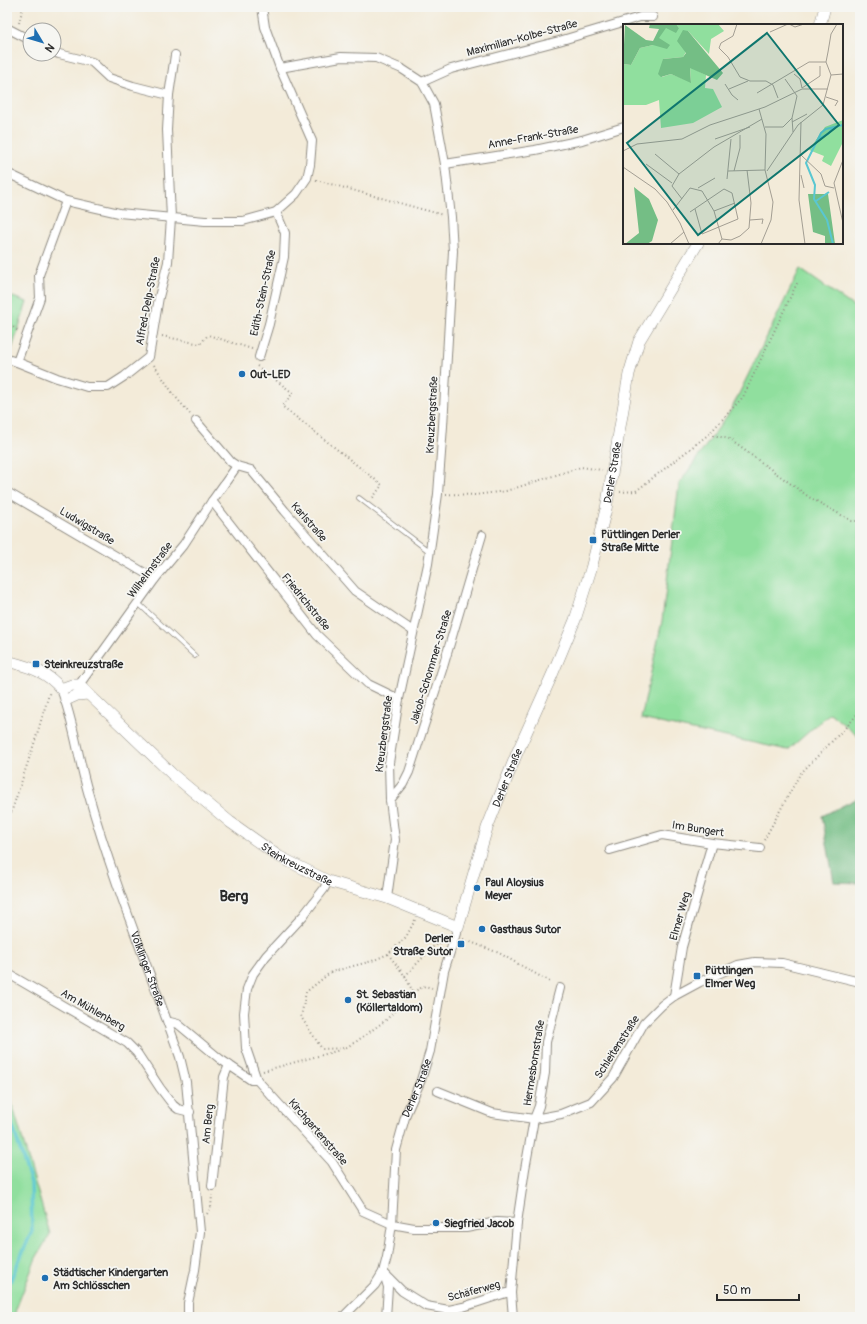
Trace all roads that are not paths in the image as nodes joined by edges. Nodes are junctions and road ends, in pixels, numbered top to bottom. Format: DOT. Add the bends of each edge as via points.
graph roads {
  1 [pos="262,7"];
  2 [pos="825,7"];
  3 [pos="653,17"];
  4 [pos="820,24"];
  5 [pos="7,28"];
  6 [pos="22,36"];
  7 [pos="62,54"];
  8 [pos="175,56"];
  9 [pos="280,68"];
  10 [pos="422,82"];
  11 [pos="169,95"];
  12 [pos="623,127"];
  13 [pos="445,164"];
  14 [pos="7,173"];
  15 [pos="66,201"];
  16 [pos="276,212"];
  17 [pos="172,218"];
  18 [pos="697,244"];
  19 [pos="260,354"];
  20 [pos="7,359"];
  21 [pos="17,362"];
  22 [pos="196,421"];
  23 [pos="237,466"];
  24 [pos="7,492"];
  25 [pos="358,498"];
  26 [pos="212,501"];
  27 [pos="482,535"];
  28 [pos="430,552"];
  29 [pos="155,580"];
  30 [pos="138,603"];
  31 [pos="413,631"];
  32 [pos="195,656"];
  33 [pos="7,661"];
  34 [pos="58,685"];
  35 [pos="79,685"];
  36 [pos="88,694"];
  37 [pos="399,698"];
  38 [pos="66,700"];
  39 [pos="390,800"];
  40 [pos="712,843"];
  41 [pos="760,848"];
  42 [pos="610,850"];
  43 [pos="328,881"];
  44 [pos="387,898"];
  45 [pos="457,932"];
  46 [pos="7,973"];
  47 [pos="860,982"];
  48 [pos="560,988"];
  49 [pos="674,996"];
  50 [pos="168,1023"];
  51 [pos="229,1065"];
  52 [pos="255,1076"];
  53 [pos="438,1091"];
  54 [pos="190,1112"];
  55 [pos="534,1119"];
  56 [pos="212,1186"];
  57 [pos="517,1223"];
  58 [pos="392,1224"];
  59 [pos="383,1272"];
  60 [pos="511,1293"];
  61 [pos="188,1317"];
  62 [pos="343,1317"];
  63 [pos="386,1317"];
  64 [pos="513,1317"];
  1 -- 9 [label="street" via="265,27"];
  2 -- 4 [label="street"];
  3 -- 10 [label="street, Maximilian-Kolbe-Straße" via="640,17 451,69"];
  5 -- 6 [label="street"];
  7 -- 11 [label="street" via="92,62 109,78"];
  8 -- 11 [label="street, Alfred-Delp-Straße"];
  9 -- 10 [label="street, Kreuzbergstraße" via="341,57 376,58 402,69"];
  9 -- 16 [label="street" via="312,141 306,178 296,194"];
  10 -- 13 [label="street, Kreuzbergstraße" via="434,104"];
  11 -- 17 [label="street, Alfred-Delp-Straße" via="167,130"];
  12 -- 13 [label="street, Anne-Frank-Straße" via="582,140 535,150"];
  13 -- 28 [label="street, Kreuzbergstraße" via="453,251 438,494"];
  14 -- 15 [label="street"];
  15 -- 17 [label="street" via="119,213"];
  15 -- 21 [label="street" via="39,275 40,298"];
  16 -- 17 [label="street" via="243,221"];
  16 -- 19 [label="street, Edith-Stein-Straße" via="285,233 284,257"];
  17 -- 21 [label="street, Alfred-Delp-Straße" via="168,262 148,357 108,386 87,387"];
  18 -- 45 [label="street, Derler Straße" via="639,341 629,374 613,472 592,569 552,676 487,828"];
  20 -- 21 [label="street, Alfred-Delp-Straße"];
  22 -- 23 [label="street, Karlstraße"];
  23 -- 26 [label="street, Wilhelmstraße"];
  23 -- 31 [label="street, Karlstraße" via="251,470 355,591"];
  24 -- 29 [label="street, Ludwigstraße"];
  25 -- 28 [label="lane"];
  26 -- 29 [label="street, Wilhelmstraße" via="184,544"];
  26 -- 37 [label="street, Friedrichstraße" via="317,635 368,684"];
  27 -- 39 [label="street, Jakob-Schommer-Straße" via="409,772"];
  28 -- 31 [label="street, Kreuzbergstraße"];
  29 -- 30 [label="street, Wilhelmstraße"];
  30 -- 32 [label="lane"];
  30 -- 35 [label="street, Wilhelmstraße"];
  31 -- 37 [label="street, Kreuzbergstraße"];
  33 -- 34 [label="street" via="48,675"];
  34 -- 35 [label="street"];
  34 -- 38 [label="street, Völklinger Straße"];
  35 -- 36 [label="street, Steinkreuzstraße"];
  36 -- 38 [label="street"];
  36 -- 43 [label="street, Steinkreuzstraße" via="172,774 230,822 278,856"];
  37 -- 39 [label="street, Kreuzbergstraße" via="389,763"];
  38 -- 50 [label="street, Völklinger Straße" via="88,792 116,879"];
  39 -- 44 [label="street, Kreuzbergstraße" via="395,840"];
  40 -- 41 [label="street, Im Bungert"];
  40 -- 42 [label="street, Im Bungert" via="662,834"];
  40 -- 49 [label="street, Elmer Weg" via="682,947"];
  43 -- 44 [label="street, Steinkreuzstraße"];
  43 -- 52 [label="street, Kirchgartenstraße" via="303,916 266,956 247,988 244,1013 246,1048"];
  44 -- 45 [label="street, Steinkreuzstraße" via="419,911"];
  45 -- 58 [label="street, Derler Straße" via="441,984 430,1051 406,1114 396,1150"];
  46 -- 54 [label="street, Am Mühlenberg" via="127,1043 173,1105"];
  47 -- 49 [label="street, Schleitenstraße" via="782,963 755,962 738,965"];
  48 -- 55 [label="street, Hermesbornstraße" via="546,1042 545,1073"];
  49 -- 55 [label="street, Schleitenstraße" via="644,1023 613,1078 590,1102 561,1114"];
  50 -- 51 [label="street, Kirchgartenstraße" via="178,1024"];
  50 -- 54 [label="street, Völklinger Straße" via="180,1057"];
  51 -- 52 [label="street, Kirchgartenstraße" via="251,1080"];
  51 -- 56 [label="street, Am Berg" via="224,1077"];
  52 -- 58 [label="street, Kirchgartenstraße" via="332,1162 363,1211"];
  53 -- 55 [label="street, Schleitenstraße" via="492,1114"];
  54 -- 61 [label="street, Völklinger Straße" via="200,1232 188,1302"];
  55 -- 57 [label="street"];
  57 -- 58 [label="street, Kirchgartenstraße" via="497,1222 466,1228 414,1228"];
  57 -- 60 [label="street"];
  58 -- 59 [label="street, Derler Straße"];
  59 -- 60 [label="street, Schäferweg" via="402,1291 426,1306 449,1310"];
  59 -- 62 [label="street, Derler Straße" via="375,1285"];
  59 -- 63 [label="street" via="388,1287"];
  60 -- 64 [label="street"];
}
